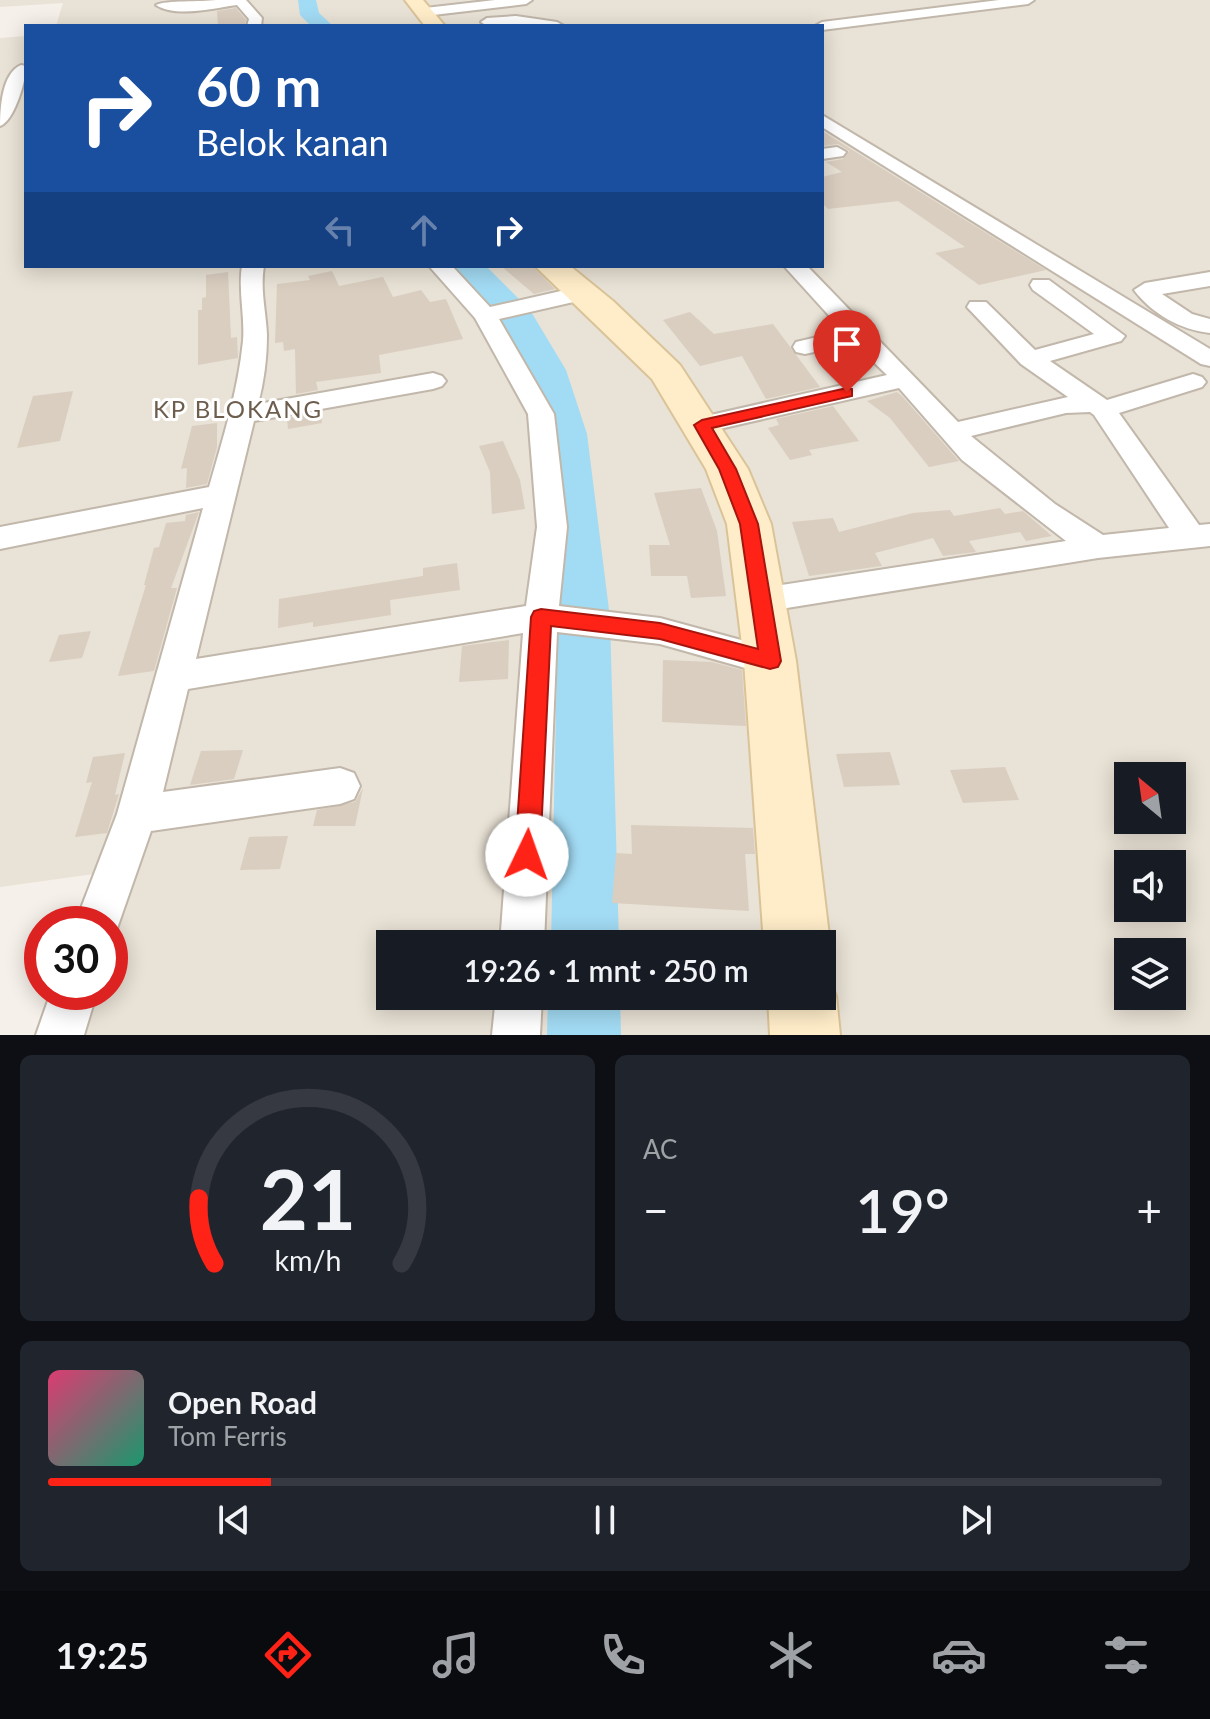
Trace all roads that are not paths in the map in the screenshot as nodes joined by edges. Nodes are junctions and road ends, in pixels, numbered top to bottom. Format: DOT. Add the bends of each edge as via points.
graph roads {
  1 [pos="239,0"];
  2 [pos="526,0"];
  3 [pos="1028,0"];
  4 [pos="162,5"];
  5 [pos="476,6"];
  6 [pos="427,15"];
  7 [pos="254,24"];
  8 [pos="470,24"];
  9 [pos="526,24"];
  10 [pos="824,26"];
  11 [pos="24,68"];
  12 [pos="0,71"];
  13 [pos="0,121"];
  14 [pos="824,121"];
  15 [pos="253,268"];
  16 [pos="442,268"];
  17 [pos="797,268"];
  18 [pos="1210,279"];
  19 [pos="546,284"];
  20 [pos="1041,285"];
  21 [pos="978,307"];
  22 [pos="490,314"];
  23 [pos="1210,326"];
  24 [pos="859,335"];
  25 [pos="805,347"];
  26 [pos="1030,359"];
  27 [pos="1210,359"];
  28 [pos="905,379"];
  29 [pos="433,381"];
  30 [pos="1193,382"];
  31 [pos="1099,407"];
  32 [pos="243,415"];
  33 [pos="702,425"];
  34 [pos="951,432"];
  35 [pos="223,494"];
  36 [pos="1201,537"];
  37 [pos="0,538"];
  38 [pos="1098,547"];
  39 [pos="762,600"];
  40 [pos="554,618"];
  41 [pos="770,661"];
  42 [pos="172,677"];
  43 [pos="340,786"];
  44 [pos="137,814"];
  45 [pos="104,906"];
  46 [pos="523,930"];
  47 [pos="796,930"];
  48 [pos="68,1010"];
  49 [pos="518,1010"];
  50 [pos="803,1010"];
  51 [pos="60,1035"];
  52 [pos="516,1035"];
  53 [pos="805,1035"];
  1 -- 4 [label="street"];
  1 -- 7 [label="street" via="256,18"];
  2 -- 5 [label="street"];
  3 -- 10 [label="street"];
  5 -- 6 [label="street"];
  8 -- 9 [label="street"];
  11 -- 12 [label="street"];
  11 -- 13 [label="street"];
  14 -- 27 [label="street"];
  15 -- 32 [label="street" via="255,335"];
  16 -- 22 [label="street"];
  17 -- 24 [label="street"];
  18 -- 23 [label="street" via="1145,290 1180,316"];
  19 -- 22 [label="street"];
  19 -- 33 [label="main road" via="583,293 650,353"];
  20 -- 26 [label="street" via="1113,336"];
  21 -- 26 [label="street"];
  22 -- 40 [label="street" via="541,414"];
  24 -- 25 [label="street"];
  24 -- 28 [label="street"];
  26 -- 31 [label="street"];
  28 -- 33 [label="street"];
  28 -- 34 [label="street"];
  29 -- 32 [label="street"];
  30 -- 31 [label="street"];
  31 -- 34 [label="street" via="1066,405"];
  31 -- 36 [label="street"];
  32 -- 35 [label="street"];
  33 -- 39 [label="main road" via="749,524"];
  34 -- 38 [label="street" via="1044,511"];
  35 -- 37 [label="street"];
  35 -- 42 [label="street"];
  36 -- 38 [label="street"];
  38 -- 39 [label="street"];
  39 -- 41 [label="main road"];
  40 -- 41 [label="street" via="660,631"];
  40 -- 42 [label="street"];
  40 -- 46 [label="street"];
  41 -- 47 [label="main road"];
  42 -- 44 [label="street"];
  43 -- 44 [label="street"];
  44 -- 45 [label="street"];
  48 -- 51 [label="street"];
  49 -- 52 [label="street"];
  50 -- 53 [label="main road"];
}
